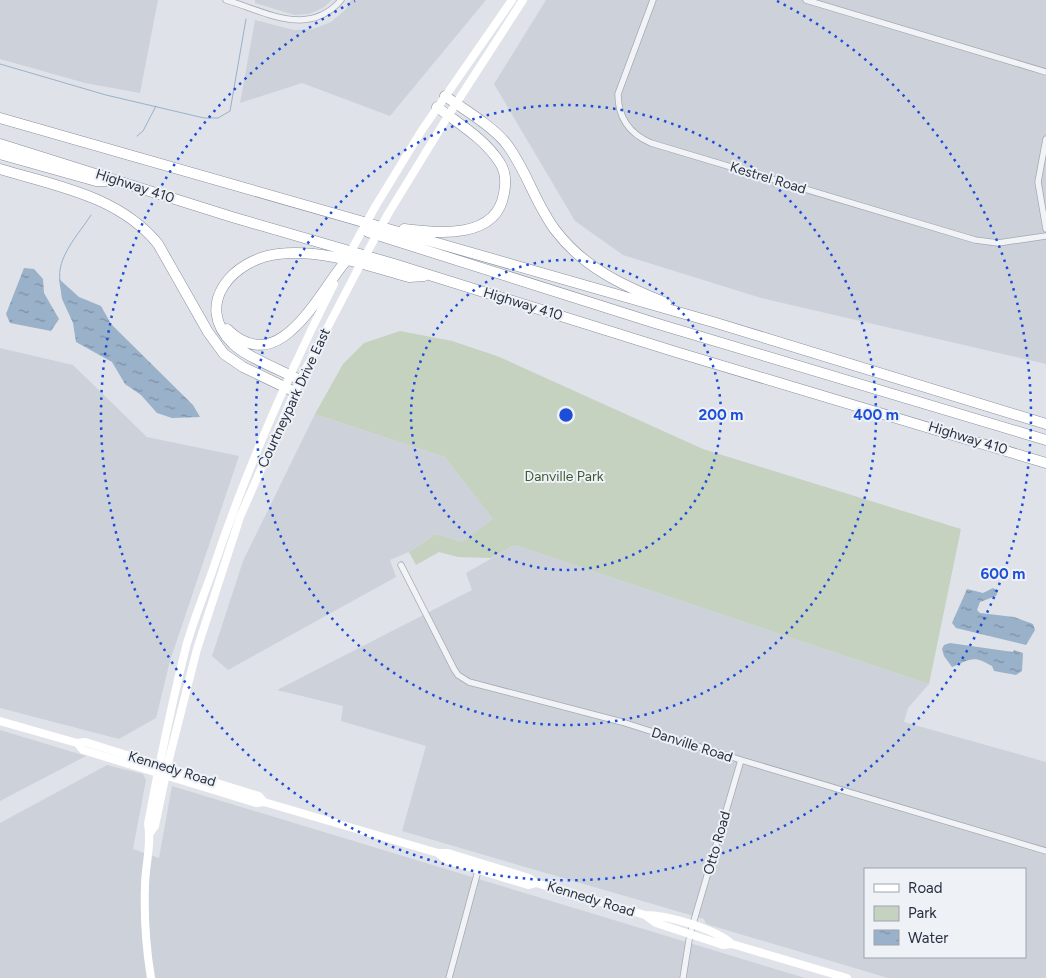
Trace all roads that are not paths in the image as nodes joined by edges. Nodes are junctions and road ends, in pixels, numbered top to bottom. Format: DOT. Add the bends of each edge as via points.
graph roads {
  1 [pos="226,0"];
  2 [pos="342,0"];
  3 [pos="512,0"];
  4 [pos="524,0"];
  5 [pos="653,0"];
  6 [pos="806,0"];
  7 [pos="1046,72"];
  8 [pos="444,96"];
  9 [pos="456,104"];
  10 [pos="437,107"];
  11 [pos="448,116"];
  12 [pos="0,118"];
  13 [pos="1046,139"];
  14 [pos="0,144"];
  15 [pos="0,154"];
  16 [pos="137,158"];
  17 [pos="0,168"];
  18 [pos="120,181"];
  19 [pos="305,206"];
  20 [pos="1046,229"];
  21 [pos="1046,236"];
  22 [pos="345,262"];
  23 [pos="430,275"];
  24 [pos="218,308"];
  25 [pos="712,322"];
  26 [pos="289,374"];
  27 [pos="300,380"];
  28 [pos="283,386"];
  29 [pos="295,392"];
  30 [pos="1044,423"];
  31 [pos="1046,440"];
  32 [pos="1046,462"];
  33 [pos="402,565"];
  34 [pos="0,721"];
  35 [pos="77,743"];
  36 [pos="741,760"];
  37 [pos="159,764"];
  38 [pos="168,767"];
  39 [pos="157,773"];
  40 [pos="166,776"];
  41 [pos="264,802"];
  42 [pos="150,833"];
  43 [pos="1046,851"];
  44 [pos="479,866"];
  45 [pos="645,916"];
  46 [pos="693,926"];
  47 [pos="690,934"];
  48 [pos="732,944"];
  49 [pos="151,978"];
  50 [pos="449,978"];
  51 [pos="683,978"];
  52 [pos="847,978"];
  1 -- 2 [label="street" via="299,22 326,15"];
  3 -- 8 [label="main road, Courtneypark Drive East"];
  4 -- 9 [label="main road, Courtneypark Drive East"];
  5 -- 21 [label="street, Kestrel Road" via="618,94 621,116 636,136 975,240 998,242"];
  6 -- 7 [label="street"];
  8 -- 9 [label="highway"];
  8 -- 10 [label="main road, Courtneypark Drive East"];
  9 -- 11 [label="main road, Courtneypark Drive East"];
  9 -- 25 [label="highway" via="504,142 557,232 592,267 624,286"];
  10 -- 11 [label="highway"];
  10 -- 22 [label="main road, Courtneypark Drive East, bridge"];
  11 -- 19 [label="highway" via="490,148 502,165 506,181 503,199 494,214 478,226 458,232 400,229"];
  11 -- 27 [label="main road, Courtneypark Drive East, bridge" via="388,214"];
  12 -- 16 [label="highway, Highway 410"];
  13 -- 20 [label="street" via="1038,182"];
  14 -- 18 [label="highway, Highway 410"];
  15 -- 18 [label="highway" via="96,181"];
  16 -- 19 [label="highway, Highway 410"];
  16 -- 31 [label="highway" via="646,320"];
  17 -- 28 [label="highway" via="104,202 140,224 158,244 224,354"];
  18 -- 23 [label="highway, Highway 410"];
  19 -- 25 [label="highway, Highway 410"];
  22 -- 24 [label="highway" via="298,324 270,343 252,344 235,337 222,321"];
  22 -- 26 [label="main road, Courtneypark Drive East"];
  23 -- 24 [label="highway" via="409,277 313,254 277,254 253,260 232,274 220,291"];
  23 -- 32 [label="highway, Highway 410"];
  24 -- 26 [label="highway" via="222,327 234,345"];
  25 -- 30 [label="highway, Highway 410"];
  26 -- 27 [label="highway"];
  26 -- 28 [label="main road, Courtneypark Drive East"];
  27 -- 29 [label="main road, Courtneypark Drive East"];
  28 -- 29 [label="highway"];
  28 -- 37 [label="main road, Courtneypark Drive East" via="231,514 190,636"];
  29 -- 38 [label="main road, Courtneypark Drive East" via="240,517 197,649"];
  33 -- 36 [label="street, Danville Road" via="454,669 469,682 622,722"];
  34 -- 35 [label="main road, Kennedy Road"];
  35 -- 37 [label="main road, Kennedy Road" via="85,742"];
  35 -- 39 [label="main road, Kennedy Road" via="83,750"];
  36 -- 43 [label="street, Danville Road"];
  36 -- 46 [label="street, Otto Road"];
  37 -- 38 [label="main road, Kennedy Road"];
  37 -- 39 [label="main road, Courtneypark Drive East"];
  38 -- 40 [label="main road, Courtneypark Drive East"];
  38 -- 41 [label="main road, Kennedy Road" via="259,796"];
  39 -- 40 [label="main road, Kennedy Road"];
  39 -- 42 [label="main road, Courtneypark Drive East" via="148,824"];
  40 -- 41 [label="main road, Kennedy Road" via="256,804"];
  40 -- 42 [label="main road, Courtneypark Drive East" via="156,826"];
  41 -- 44 [label="main road, Kennedy Road" via="438,853 448,853"];
  42 -- 49 [label="main road, Courtneypark Drive East" via="145,887"];
  44 -- 45 [label="main road, Kennedy Road" via="529,878 536,883"];
  44 -- 50 [label="street"];
  45 -- 46 [label="main road, Kennedy Road" via="658,915"];
  45 -- 47 [label="main road, Kennedy Road"];
  46 -- 47 [label="street, Otto Road"];
  46 -- 48 [label="main road, Kennedy Road" via="724,937"];
  47 -- 48 [label="main road, Kennedy Road" via="722,945"];
  47 -- 51 [label="street, Otto Road"];
  48 -- 52 [label="main road, Kennedy Road"];
}
